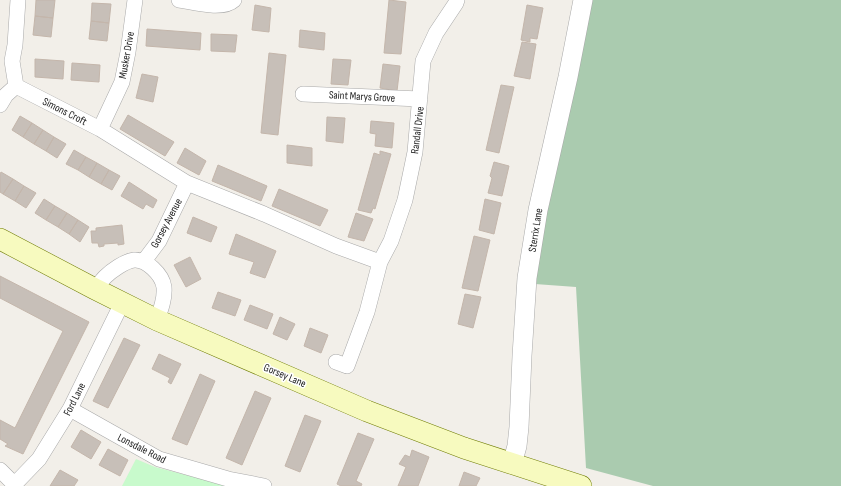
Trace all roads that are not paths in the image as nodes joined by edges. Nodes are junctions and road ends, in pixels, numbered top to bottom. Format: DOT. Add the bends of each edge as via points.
graph roads {
  1 [pos="18,0"];
  2 [pos="135,0"];
  3 [pos="178,0"];
  4 [pos="234,0"];
  5 [pos="456,0"];
  6 [pos="582,0"];
  7 [pos="16,86"];
  8 [pos="303,94"];
  9 [pos="420,99"];
  10 [pos="0,105"];
  11 [pos="100,129"];
  12 [pos="187,183"];
  13 [pos="0,239"];
  14 [pos="144,261"];
  15 [pos="380,262"];
  16 [pos="95,289"];
  17 [pos="122,303"];
  18 [pos="156,320"];
  19 [pos="347,366"];
  20 [pos="70,409"];
  21 [pos="512,464"];
  22 [pos="0,470"];
  23 [pos="13,485"];
  24 [pos="264,486"];
  25 [pos="581,486"];
  1 -- 7 [label="street" via="12,61"];
  2 -- 11 [label="street, Musker Drive" via="122,82"];
  3 -- 4 [label="street" via="211,6"];
  5 -- 9 [label="street, Randall Drive" via="423,61"];
  6 -- 21 [label="street, Sterrix Lane" via="568,77 538,210 527,278 520,427"];
  7 -- 10 [label="street"];
  7 -- 11 [label="street, Simons Croft"];
  8 -- 9 [label="street, Saint Marys Grove"];
  9 -- 15 [label="street, Randall Drive" via="415,152 405,200 391,241"];
  11 -- 12 [label="street, Simons Croft"];
  12 -- 14 [label="street, Gorsey Avenue" via="159,241"];
  12 -- 15 [label="street"];
  13 -- 16 [label="main road, Gorsey Lane"];
  14 -- 16 [label="street" via="133,260 120,265"];
  14 -- 18 [label="street" via="152,267 164,286 162,306"];
  15 -- 19 [label="street, Randall Drive" via="367,312"];
  16 -- 17 [label="main road, Gorsey Lane"];
  17 -- 18 [label="main road, Gorsey Lane"];
  17 -- 20 [label="street, Ford Lane"];
  18 -- 21 [label="main road, Gorsey Lane" via="367,411"];
  20 -- 23 [label="street, Ford Lane" via="39,459"];
  20 -- 24 [label="street, Lonsdale Road" via="159,459 228,479"];
  21 -- 25 [label="main road, Gorsey Lane"];
  22 -- 23 [label="street"];
}
